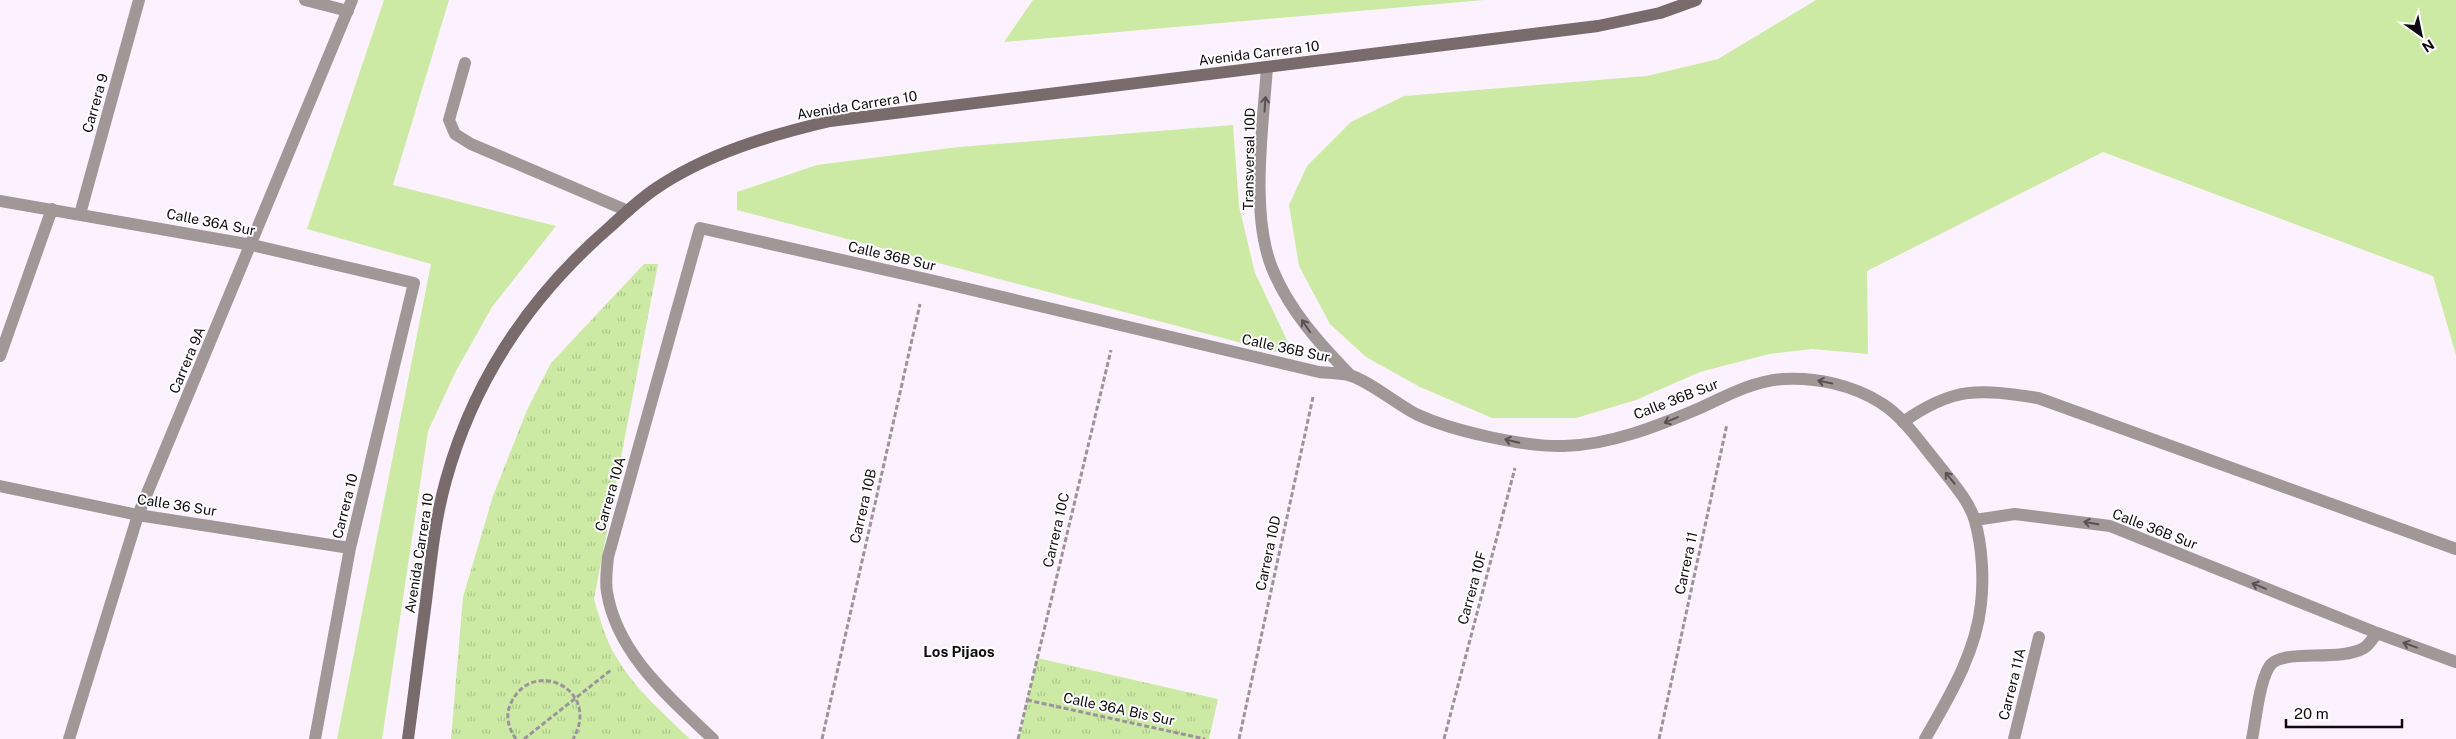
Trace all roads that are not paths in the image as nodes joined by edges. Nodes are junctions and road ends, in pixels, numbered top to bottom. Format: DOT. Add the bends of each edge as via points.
graph roads {
  1 [pos="139,0"];
  2 [pos="305,0"];
  3 [pos="1696,0"];
  4 [pos="350,5"];
  5 [pos="465,63"];
  6 [pos="1268,67"];
  7 [pos="0,201"];
  8 [pos="52,209"];
  9 [pos="628,211"];
  10 [pos="80,214"];
  11 [pos="700,228"];
  12 [pos="252,245"];
  13 [pos="414,283"];
  14 [pos="0,356"];
  15 [pos="1350,375"];
  16 [pos="1903,422"];
  17 [pos="0,486"];
  18 [pos="138,515"];
  19 [pos="1975,520"];
  20 [pos="350,548"];
  21 [pos="2456,548"];
  22 [pos="2377,633"];
  23 [pos="2039,637"];
  24 [pos="2456,662"];
  25 [pos="69,739"];
  26 [pos="315,739"];
  27 [pos="408,739"];
  28 [pos="713,739"];
  29 [pos="1926,739"];
  30 [pos="2014,739"];
  31 [pos="2252,739"];
  1 -- 10 [label="street, Carrera 9"];
  2 -- 4 [label="street"];
  3 -- 6 [label="main road, Avenida Carrera 10" via="1660,13 1598,26"];
  4 -- 12 [label="street, Carrera 9A"];
  5 -- 9 [label="street" via="449,120 455,134 471,144"];
  6 -- 9 [label="main road, Avenida Carrera 10" via="821,123 788,131 694,166 655,189"];
  15 -- 6 [label="street, Transversal 10D, one-way" via="1316,340 1272,267 1262,224 1260,169"];
  7 -- 8 [label="street, Calle 36A Sur"];
  8 -- 10 [label="street, Calle 36A Sur"];
  8 -- 14 [label="street"];
  9 -- 27 [label="main road, Avenida Carrera 10" via="590,244 544,292 500,353 465,420 446,480 433,538"];
  10 -- 12 [label="street, Calle 36A Sur"];
  11 -- 15 [label="street, Calle 36B Sur" via="1319,372"];
  11 -- 28 [label="street, Carrera 10A" via="608,557 607,591 620,631 633,652 665,693"];
  12 -- 13 [label="street, Calle 36A Sur"];
  12 -- 18 [label="street, Carrera 9A"];
  13 -- 20 [label="street, Carrera 10"];
  16 -- 15 [label="street, Calle 36B Sur, one-way" via="1883,404 1853,389 1820,381 1782,379 1742,388 1660,425 1610,439 1565,446 1522,443 1416,414"];
  19 -- 16 [label="street, Calle 36B Sur, one-way" via="1956,487"];
  16 -- 21 [label="street" via="1938,401 1966,392 1989,391 2038,398"];
  17 -- 18 [label="street, Calle 36 Sur"];
  18 -- 20 [label="street, Calle 36 Sur"];
  18 -- 25 [label="street, Carrera 9A"];
  22 -- 19 [label="street, Calle 36B Sur, one-way" via="2110,526 2015,514"];
  19 -- 29 [label="street" via="1982,572 1981,605 1971,648"];
  20 -- 26 [label="street, Carrera 10"];
  24 -- 22 [label="street, Calle 36B Sur, one-way"];
  22 -- 31 [label="street" via="2366,647 2347,655 2278,658 2269,666 2264,678"];
  23 -- 30 [label="street, Carrera 11A"];
}
